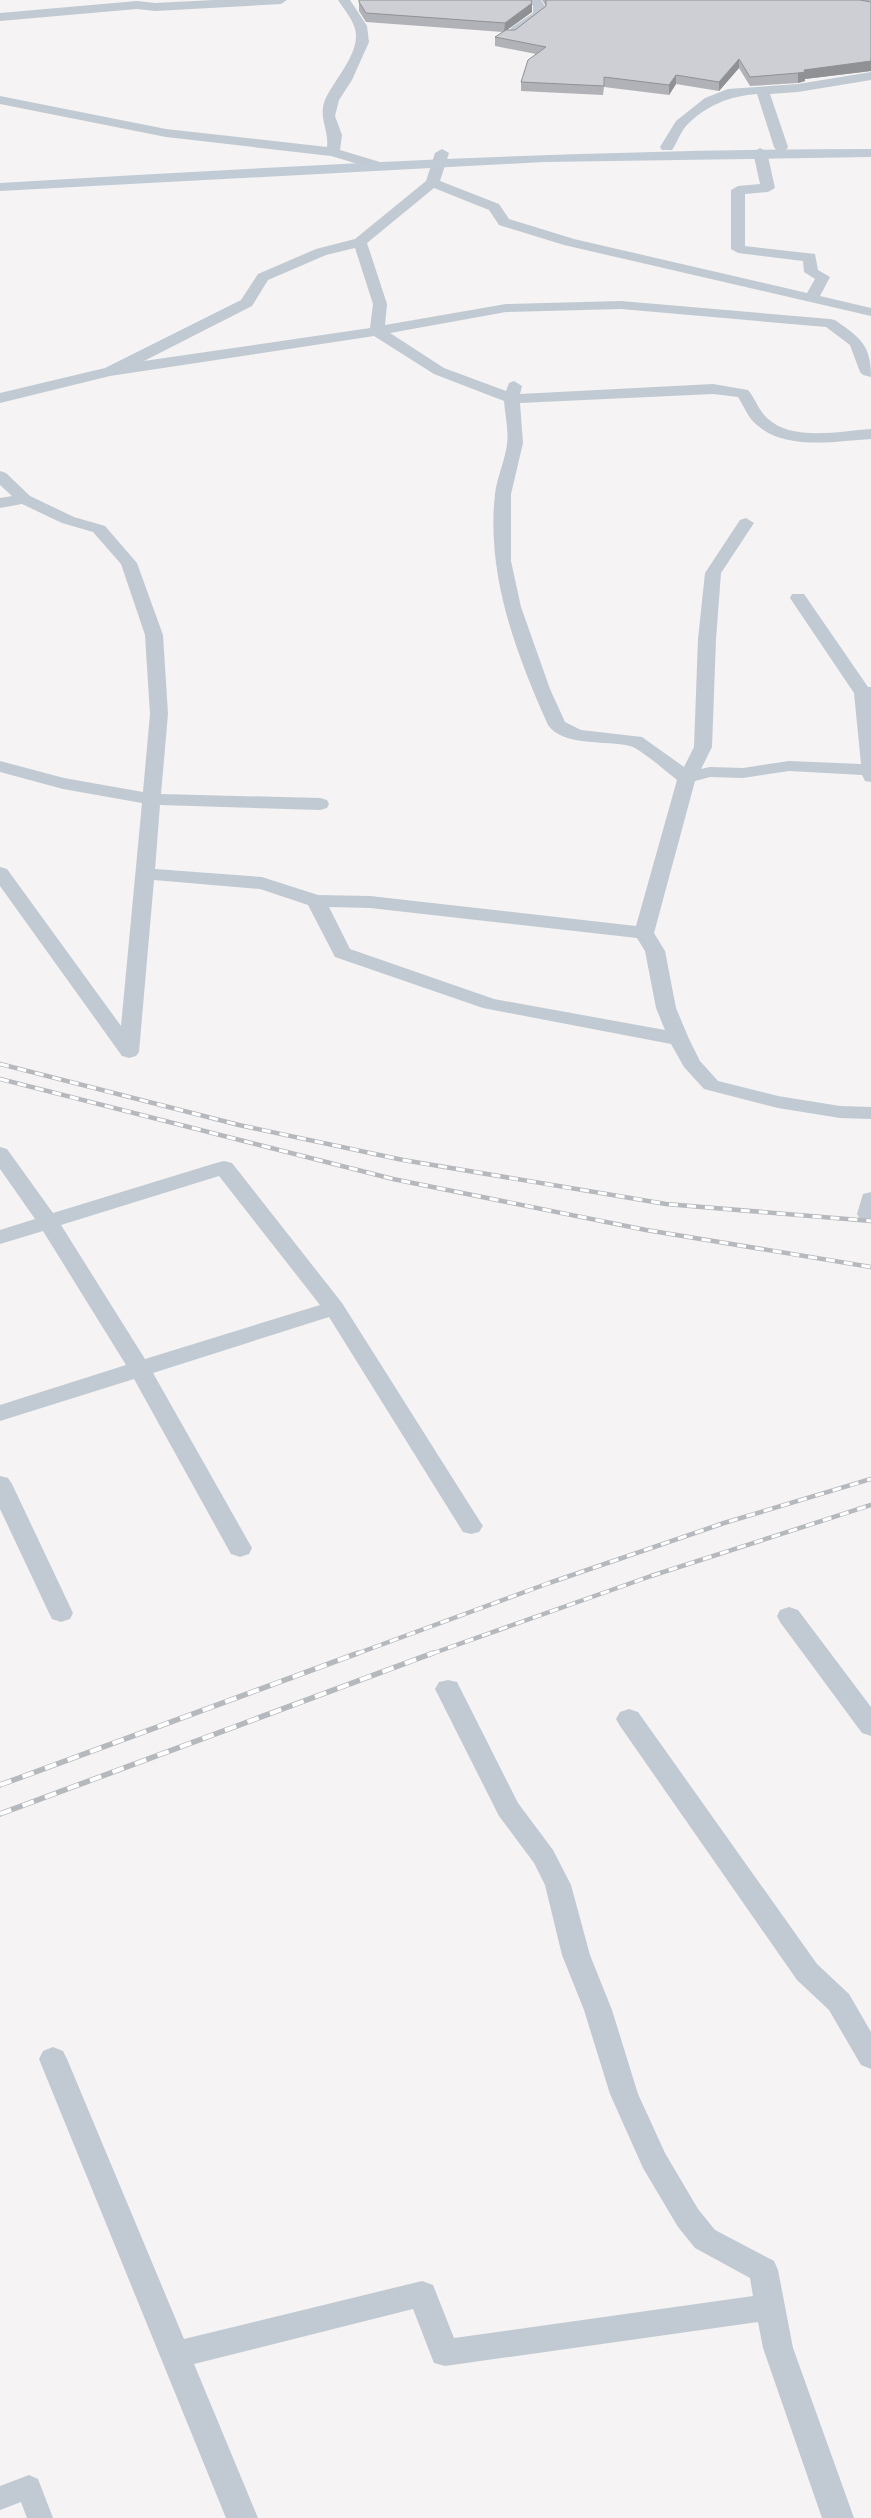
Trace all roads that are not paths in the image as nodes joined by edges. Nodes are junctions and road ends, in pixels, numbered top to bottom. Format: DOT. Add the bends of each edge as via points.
graph roads {
  1 [pos="281,0"];
  2 [pos="344,0"];
  3 [pos="535,0"];
  4 [pos="0,17"];
  5 [pos="510,35"];
  6 [pos="871,76"];
  7 [pos="763,92"];
  8 [pos="0,100"];
  9 [pos="667,147"];
  10 [pos="781,147"];
  11 [pos="871,148"];
  12 [pos="333,152"];
  13 [pos="760,152"];
  14 [pos="871,153"];
  15 [pos="442,157"];
  16 [pos="354,158"];
  17 [pos="375,164"];
  18 [pos="0,177"];
  19 [pos="432,183"];
  20 [pos="0,187"];
  21 [pos="360,242"];
  22 [pos="812,298"];
  23 [pos="871,312"];
  24 [pos="377,331"];
  25 [pos="110,371"];
  26 [pos="871,372"];
  27 [pos="513,393"];
  28 [pos="0,398"];
  29 [pos="871,434"];
  30 [pos="0,476"];
  31 [pos="24,499"];
  32 [pos="0,503"];
  33 [pos="746,523"];
  34 [pos="798,598"];
  35 [pos="867,692"];
  36 [pos="0,766"];
  37 [pos="870,774"];
  38 [pos="687,778"];
  39 [pos="152,800"];
  40 [pos="320,804"];
  41 [pos="0,873"];
  42 [pos="144,874"];
  43 [pos="316,901"];
  44 [pos="644,933"];
  45 [pos="679,1039"];
  46 [pos="871,1113"];
  47 [pos="0,1154"];
  48 [pos="871,1199"];
  49 [pos="871,1214"];
  50 [pos="48,1222"];
  51 [pos="0,1237"];
  52 [pos="334,1308"];
  53 [pos="140,1369"];
  54 [pos="0,1413"];
  55 [pos="0,1484"];
  56 [pos="471,1526"];
  57 [pos="240,1548"];
  58 [pos="61,1613"];
  59 [pos="789,1616"];
  60 [pos="448,1689"];
  61 [pos="629,1719"];
  62 [pos="871,1726"];
  63 [pos="871,2057"];
  64 [pos="53,2059"];
  65 [pos="770,2308"];
  66 [pos="174,2355"];
  67 [pos="0,2498"];
  68 [pos="40,2518"];
  69 [pos="242,2518"];
  70 [pos="838,2518"];
  1 -- 4 [label="street" via="137,5"];
  2 -- 12 [label="street" via="361,26 363,42 346,80 332,100 328,116 334,135"];
  3 -- 5 [label="street" via="539,6 539,14"];
  6 -- 7 [label="street"];
  7 -- 9 [label="street" via="733,92 710,101 681,124"];
  7 -- 10 [label="street"];
  8 -- 12 [label="street" via="166,132"];
  9 -- 10 [label="main road"];
  9 -- 15 [label="main road"];
  10 -- 11 [label="main road"];
  12 -- 16 [label="street"];
  13 -- 14 [label="main road"];
  13 -- 15 [label="main road"];
  13 -- 22 [label="street" via="768,188 738,190 738,249 810,257 811,272 823,277"];
  15 -- 16 [label="main road"];
  15 -- 17 [label="main road"];
  15 -- 19 [label="street"];
  16 -- 17 [label="street"];
  16 -- 18 [label="main road"];
  17 -- 20 [label="main road"];
  19 -- 21 [label="street"];
  19 -- 22 [label="street" via="494,207 504,222 570,242"];
  21 -- 24 [label="street" via="380,304"];
  21 -- 25 [label="street" via="321,252 263,278 247,302"];
  22 -- 23 [label="street"];
  24 -- 25 [label="street"];
  24 -- 26 [label="street" via="506,308 621,305 830,323 857,343 868,372"];
  24 -- 27 [label="street" via="439,371"];
  25 -- 28 [label="street"];
  27 -- 29 [label="street" via="736,391 743,393 761,422 774,431 787,435 818,437"];
  27 -- 38 [label="street" via="515,443 503,494 503,561 512,607 541,690 557,725 577,735 636,741"];
  30 -- 31 [label="street"];
  31 -- 32 [label="street"];
  31 -- 39 [label="street" via="68,520 100,529 129,563 154,636 159,714"];
  33 -- 38 [label="street" via="713,573 703,747"];
  34 -- 35 [label="street"];
  35 -- 37 [label="street"];
  36 -- 39 [label="street"];
  37 -- 38 [label="street" via="789,766 743,773 710,772"];
  38 -- 44 [label="street"];
  39 -- 40 [label="street"];
  39 -- 42 [label="street"];
  41 -- 42 [label="street" via="129,1052"];
  42 -- 43 [label="street" via="262,882"];
  43 -- 44 [label="street" via="370,902"];
  43 -- 45 [label="street" via="342,954 490,1004"];
  44 -- 45 [label="street" via="656,951 666,1008"];
  45 -- 46 [label="street" via="691,1063 711,1085 778,1102 840,1112"];
  47 -- 50 [label="street"];
  48 -- 49 [label="street" via="868,1214"];
  50 -- 51 [label="street"];
  50 -- 52 [label="street" via="224,1168"];
  50 -- 53 [label="street"];
  52 -- 53 [label="street"];
  52 -- 56 [label="street"];
  53 -- 54 [label="street"];
  53 -- 57 [label="street"];
  55 -- 58 [label="street"];
  59 -- 62 [label="street"];
  60 -- 65 [label="street" via="508,1809 544,1857 558,1885 576,1955 598,2010 624,2094 653,2159 688,2218 705,2239 763,2270"];
  61 -- 63 [label="street" via="807,1972 839,2002"];
  64 -- 66 [label="street"];
  65 -- 66 [label="street" via="445,2353 422,2294"];
  65 -- 70 [label="street" via="778,2348"];
  66 -- 69 [label="street"];
  67 -- 68 [label="lane" via="29,2487"];
}
